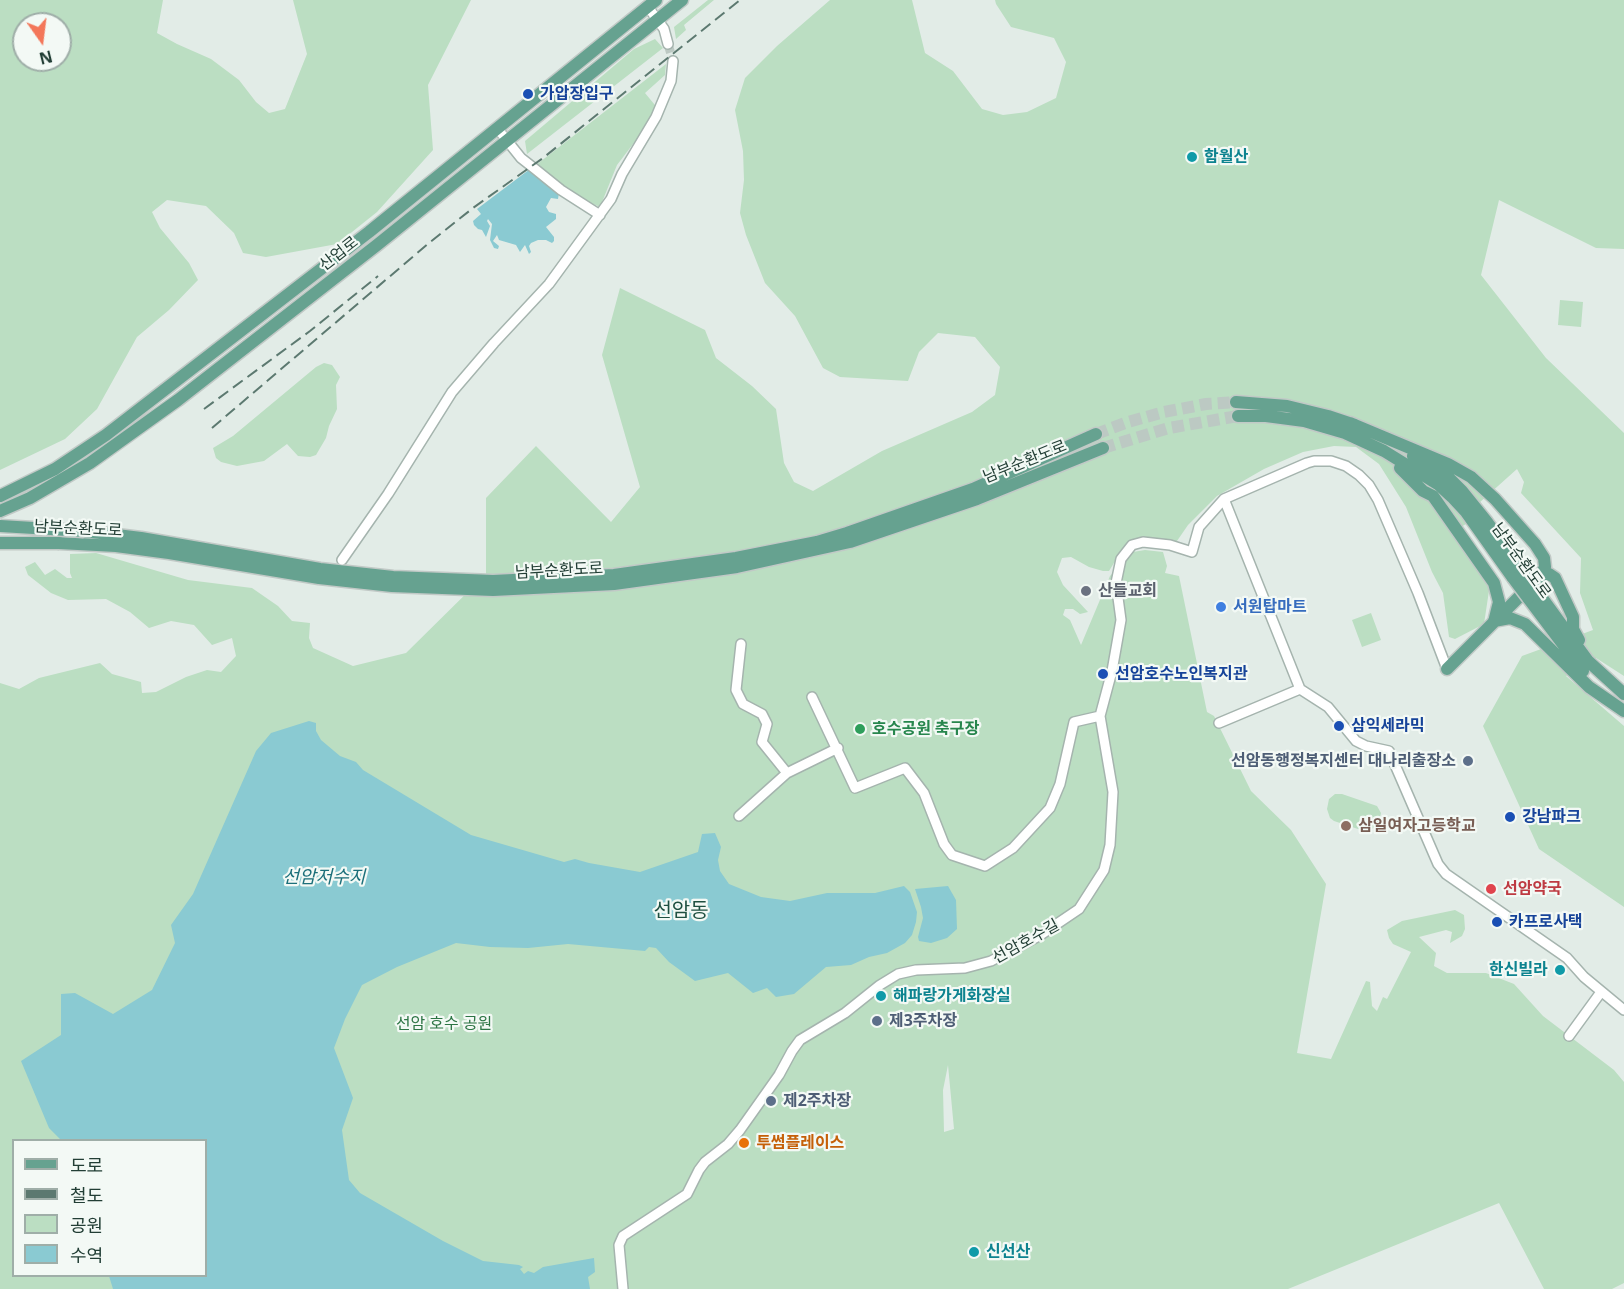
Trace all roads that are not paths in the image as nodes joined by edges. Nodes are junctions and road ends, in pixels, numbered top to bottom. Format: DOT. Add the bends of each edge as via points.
graph roads {
  1 [pos="682,0"];
  2 [pos="652,3"];
  3 [pos="658,20"];
  4 [pos="668,44"];
  5 [pos="672,61"];
  6 [pos="497,128"];
  7 [pos="507,141"];
  8 [pos="600,215"];
  9 [pos="196,366"];
  10 [pos="1236,402"];
  11 [pos="1238,416"];
  12 [pos="1350,423"];
  13 [pos="1096,434"];
  14 [pos="1363,440"];
  15 [pos="1103,448"];
  16 [pos="0,492"];
  17 [pos="0,496"];
  18 [pos="1224,499"];
  19 [pos="0,511"];
  20 [pos="0,526"];
  21 [pos="0,543"];
  22 [pos="342,560"];
  23 [pos="320,573"];
  24 [pos="1518,574"];
  25 [pos="1541,575"];
  26 [pos="393,581"];
  27 [pos="1532,594"];
  28 [pos="1493,622"];
  29 [pos="741,644"];
  30 [pos="1447,669"];
  31 [pos="1606,679"];
  32 [pos="1300,689"];
  33 [pos="1624,694"];
  34 [pos="812,697"];
  35 [pos="1624,711"];
  36 [pos="1100,716"];
  37 [pos="1219,723"];
  38 [pos="838,748"];
  39 [pos="787,773"];
  40 [pos="739,816"];
  41 [pos="1601,992"];
  42 [pos="1624,1010"];
  43 [pos="1569,1036"];
  44 [pos="623,1289"];
  1 -- 3 [label="main road, 산업로"];
  2 -- 3 [label="street"];
  2 -- 6 [label="main road, 산업로"];
  3 -- 4 [label="street"];
  3 -- 7 [label="main road, 산업로"];
  5 -- 8 [label="street" via="671,81 656,117"];
  6 -- 7 [label="street"];
  6 -- 9 [label="main road, 산업로"];
  7 -- 8 [label="street" via="547,179"];
  7 -- 19 [label="main road, 산업로" via="115,446 61,482"];
  8 -- 22 [label="street" via="549,284 452,392"];
  9 -- 16 [label="main road, 산업로" via="80,445"];
  9 -- 17 [label="main road, 산업로" via="69,461"];
  10 -- 12 [label="main road, 남부순환도로" via="1287,406"];
  11 -- 14 [label="main road, 남부순환도로" via="1304,421"];
  12 -- 24 [label="main road, 남부순환도로" via="1449,478 1474,505"];
  12 -- 25 [label="main road" via="1448,464 1479,483 1540,550 1545,563"];
  13 -- 26 [label="main road, 남부순환도로" via="944,500 847,533 778,550 663,569 572,578"];
  14 -- 24 [label="main road, 남부순환도로" via="1446,491"];
  14 -- 28 [label="main road" via="1433,496 1459,531 1496,588 1499,608"];
  15 -- 26 [label="main road, 남부순환도로" via="928,516 840,545 758,563 686,576 573,587 493,590"];
  18 -- 30 [label="street" via="1314,461 1338,464 1359,475 1378,500"];
  18 -- 32 [label="street"];
  18 -- 36 [label="street, 선암호수길" via="1199,527 1192,552 1143,542 1132,545 1121,559 1116,583 1121,620"];
  20 -- 23 [label="main road, 남부순환도로, bridge" via="141,538"];
  21 -- 23 [label="main road, 남부순환도로, bridge" via="159,551"];
  23 -- 26 [label="main road, 남부순환도로"];
  24 -- 27 [label="main road, 남부순환도로, bridge"];
  25 -- 28 [label="main road"];
  25 -- 31 [label="main road" via="1555,578 1573,617 1573,629"];
  27 -- 31 [label="main road, 남부순환도로"];
  27 -- 35 [label="main road, 남부순환도로" via="1580,668"];
  28 -- 30 [label="main road"];
  28 -- 35 [label="main road" via="1510,618 1525,624 1589,687"];
  29 -- 39 [label="street" via="736,690 743,704 762,714 768,724 762,742"];
  31 -- 33 [label="main road, 남부순환도로"];
  32 -- 37 [label="street"];
  32 -- 41 [label="street" via="1328,707 1356,741 1389,751 1438,864 1446,874 1568,958"];
  34 -- 38 [label="street"];
  36 -- 38 [label="street" via="1074,722 1050,808 1013,848 985,866 952,855 924,793 905,768 855,788"];
  36 -- 44 [label="street, 선암호수길" via="1113,792 1110,845 1104,870 1076,913 991,962 898,974 800,1040 740,1130 705,1162 687,1194 623,1236 619,1245"];
  38 -- 39 [label="street"];
  39 -- 40 [label="street"];
  41 -- 42 [label="street"];
  41 -- 43 [label="street"];
}
